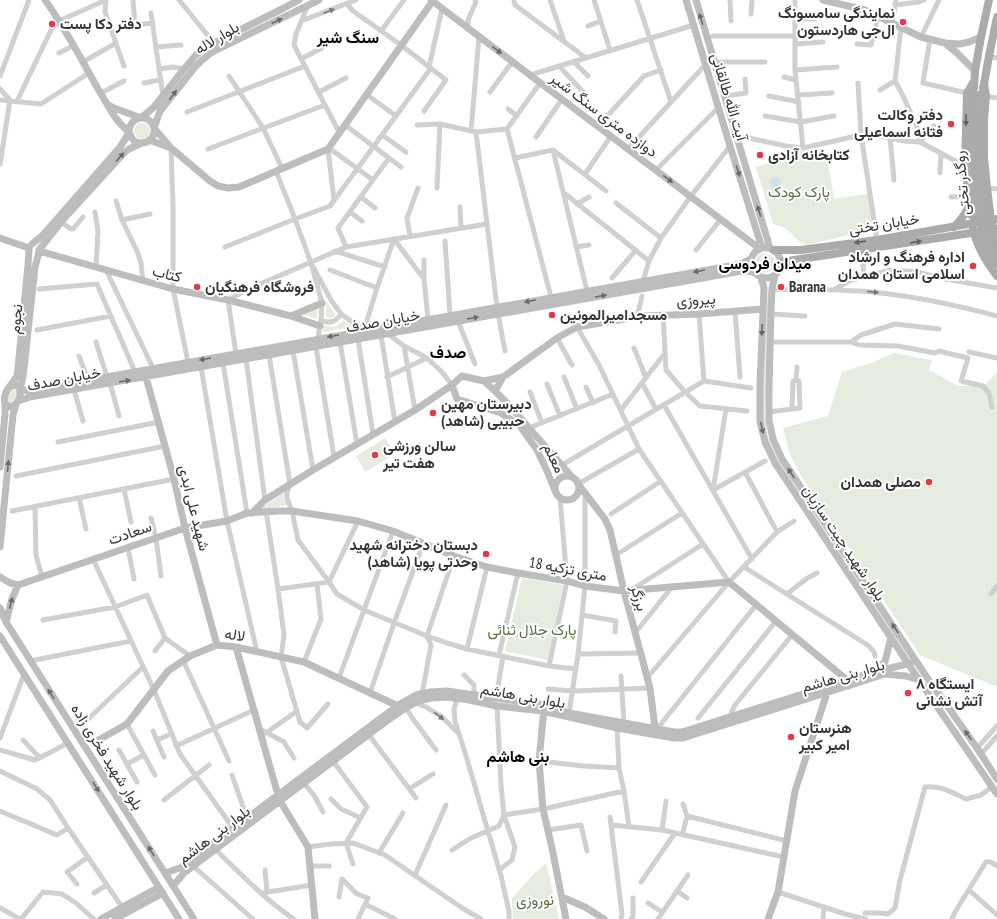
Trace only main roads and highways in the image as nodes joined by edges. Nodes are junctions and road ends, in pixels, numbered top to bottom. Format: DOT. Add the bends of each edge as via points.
graph roads {
  1 [pos="989,0"];
  2 [pos="997,17"];
  3 [pos="993,57"];
  4 [pos="977,94"];
  5 [pos="969,198"];
  6 [pos="994,210"];
  7 [pos="994,220"];
  8 [pos="972,224"];
  9 [pos="954,227"];
  10 [pos="995,229"];
  11 [pos="974,233"];
  12 [pos="954,236"];
  13 [pos="997,239"];
  14 [pos="977,244"];
  15 [pos="772,249"];
  16 [pos="997,252"];
  17 [pos="982,253"];
  18 [pos="781,262"];
  19 [pos="997,264"];
  20 [pos="997,276"];
  1 -- 4 [label="main road" via="973,83"];
  2 -- 3 [label="main road"];
  3 -- 4 [label="main road" via="984,84"];
  4 -- 5 [label="main road, one-way" via="965,166"];
  4 -- 6 [label="main road" via="984,118 988,199"];
  4 -- 16 [label="main road, روگذر تختی, bridge" via="984,205 990,236"];
  4 -- 19 [label="main road, روگذر تختی, bridge" via="972,156 978,213 984,240"];
  5 -- 6 [label="main road" via="971,215 978,219"];
  5 -- 9 [label="main road" via="966,214"];
  6 -- 7 [label="main road"];
  7 -- 8 [label="main road, خیابان تختی"];
  7 -- 10 [label="main road"];
  8 -- 9 [label="main road, خیابان تختی"];
  8 -- 11 [label="main road"];
  9 -- 15 [label="main road, خیابان تختی, one-way" via="801,250"];
  10 -- 11 [label="main road, خیابان تختی"];
  10 -- 13 [label="main road"];
  11 -- 12 [label="main road, خیابان تختی"];
  11 -- 14 [label="main road"];
  12 -- 17 [label="main road" via="969,240"];
  18 -- 12 [label="main road, خیابان تختی, one-way"];
  13 -- 14 [label="main road" via="986,235"];
  14 -- 17 [label="main road"];
  17 -- 20 [label="main road"];
}
